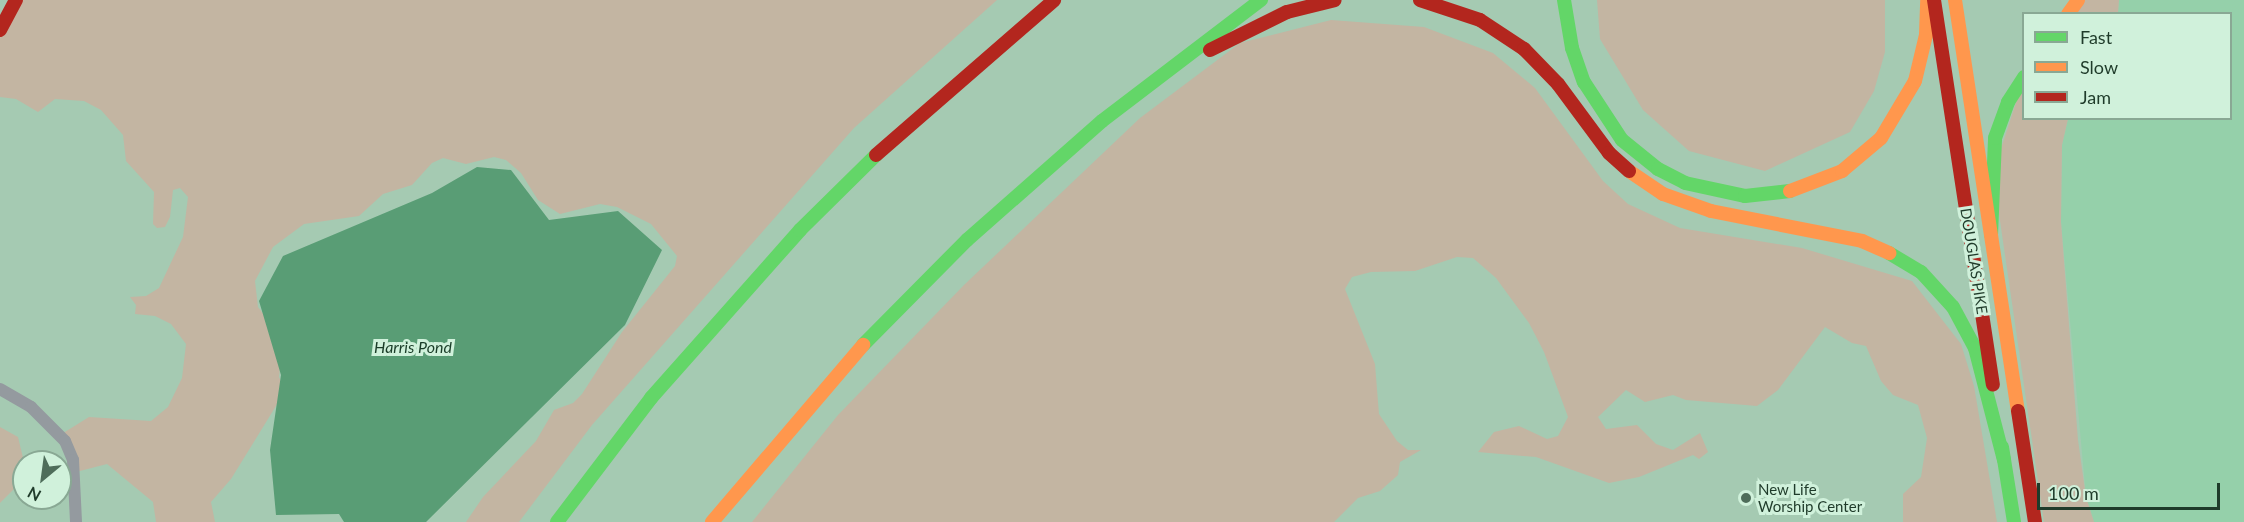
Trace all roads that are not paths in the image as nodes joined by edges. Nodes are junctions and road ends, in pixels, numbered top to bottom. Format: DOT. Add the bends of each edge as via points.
graph roads {
  1 [pos="16,0"];
  2 [pos="1031,0"];
  3 [pos="1054,0"];
  4 [pos="1261,0"];
  5 [pos="1335,0"];
  6 [pos="1420,0"];
  7 [pos="1564,0"];
  8 [pos="1927,0"];
  9 [pos="1934,0"];
  10 [pos="1955,0"];
  11 [pos="0,30"];
  12 [pos="2022,80"];
  13 [pos="1137,92"];
  14 [pos="863,166"];
  15 [pos="1991,235"];
  16 [pos="0,389"];
  17 [pos="2004,460"];
  18 [pos="76,522"];
  19 [pos="557,522"];
  20 [pos="711,522"];
  21 [pos="2014,522"];
  22 [pos="2035,522"];
  1 -- 11 [label="main road"];
  2 -- 14 [label="main road" via="939,83"];
  3 -- 14 [label="main road"];
  4 -- 13 [label="main road"];
  5 -- 13 [label="main road" via="1287,12 1255,26"];
  6 -- 17 [label="main road" via="1480,20 1524,49 1558,84 1608,153 1656,190 1711,211 1862,241 1898,256 1921,272 1953,307 1975,348"];
  7 -- 8 [label="main road" via="1578,66 1593,99 1622,140 1658,169 1685,183 1745,196 1780,194 1812,185 1855,162 1881,138 1900,112 1918,73 1926,35"];
  9 -- 17 [label="main road, DOUGLAS PIKE"];
  10 -- 15 [label="main road, DOUGLAS PIKE"];
  12 -- 15 [label="main road" via="2005,108 1995,138"];
  13 -- 20 [label="main road" via="1033,179 904,302 811,402"];
  14 -- 19 [label="main road" via="708,330 636,416"];
  15 -- 22 [label="main road, DOUGLAS PIKE"];
  16 -- 18 [label="street" via="31,406 65,441 73,460"];
  17 -- 21 [label="main road, DOUGLAS PIKE"];
}
